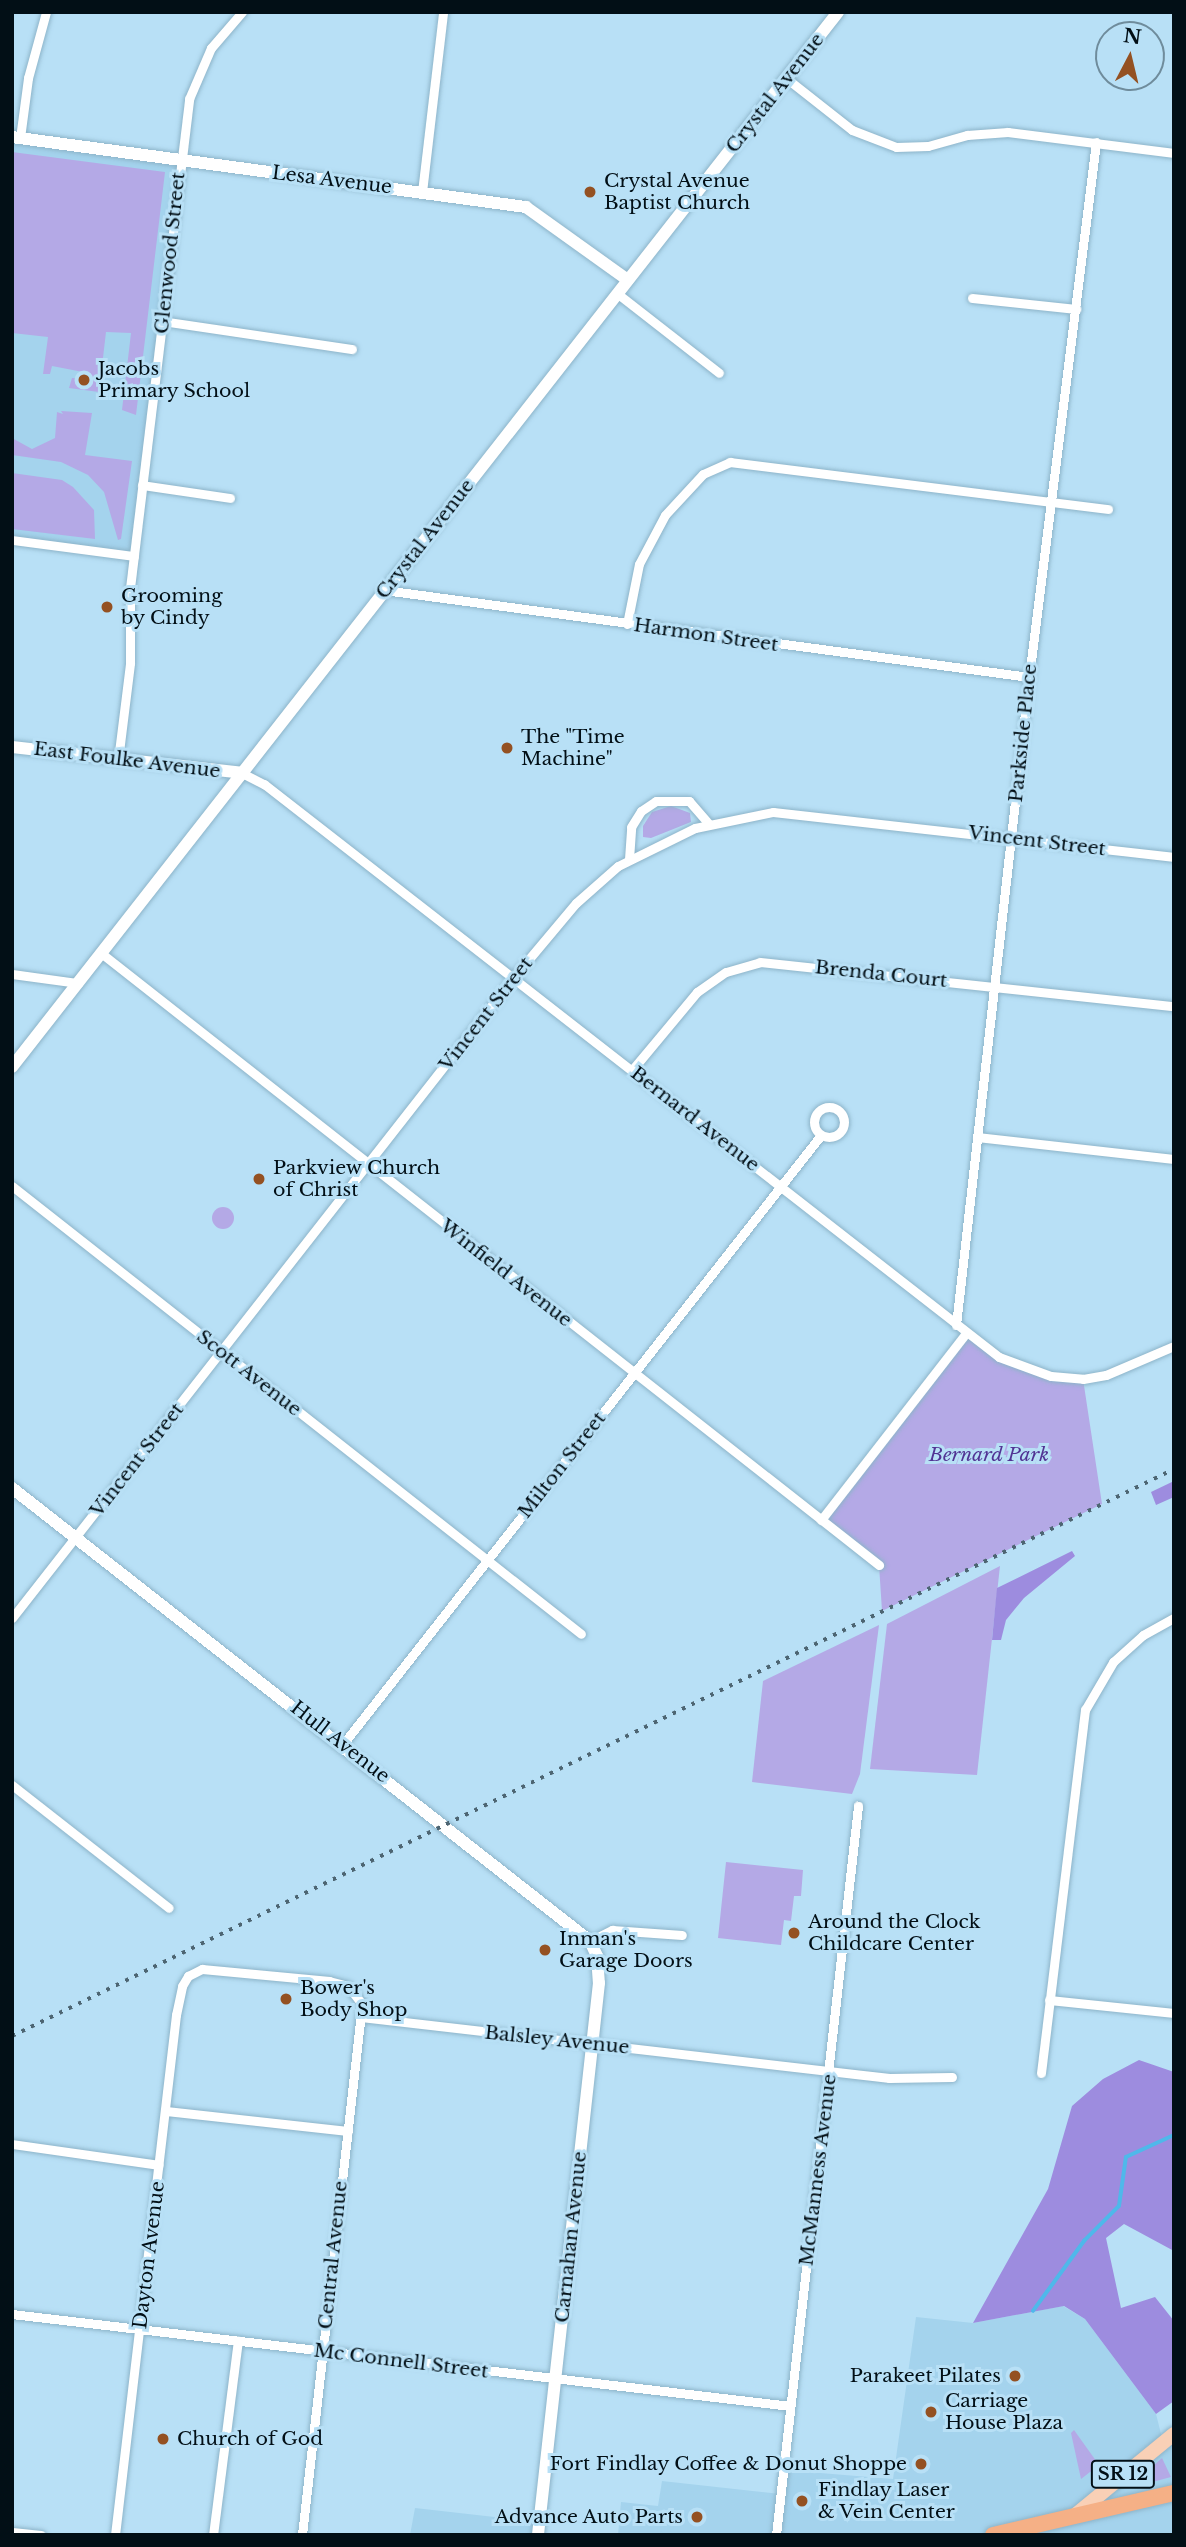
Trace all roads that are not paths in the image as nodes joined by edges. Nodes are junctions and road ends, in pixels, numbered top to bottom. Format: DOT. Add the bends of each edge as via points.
graph roads {
  1 [pos="46,12"];
  2 [pos="242,12"];
  3 [pos="443,12"];
  4 [pos="838,12"];
  5 [pos="786,78"];
  6 [pos="16,138"];
  7 [pos="1097,142"];
  8 [pos="1174,153"];
  9 [pos="180,160"];
  10 [pos="422,192"];
  11 [pos="628,280"];
  12 [pos="618,293"];
  13 [pos="972,298"];
  14 [pos="1076,309"];
  15 [pos="162,321"];
  16 [pos="352,349"];
  17 [pos="719,373"];
  18 [pos="142,485"];
  19 [pos="230,498"];
  20 [pos="1052,501"];
  21 [pos="1108,509"];
  22 [pos="12,540"];
  23 [pos="134,556"];
  24 [pos="384,590"];
  25 [pos="627,624"];
  26 [pos="1028,677"];
  27 [pos="12,747"];
  28 [pos="118,760"];
  29 [pos="242,774"];
  30 [pos="709,824"];
  31 [pos="1011,839"];
  32 [pos="1174,857"];
  33 [pos="629,859"];
  34 [pos="101,953"];
  35 [pos="12,974"];
  36 [pos="513,978"];
  37 [pos="78,983"];
  38 [pos="993,986"];
  39 [pos="1174,1006"];
  40 [pos="12,1067"];
  41 [pos="632,1070"];
  42 [pos="821,1135"];
  43 [pos="977,1138"];
  44 [pos="1174,1159"];
  45 [pos="370,1165"];
  46 [pos="12,1186"];
  47 [pos="781,1186"];
  48 [pos="956,1325"];
  49 [pos="966,1333"];
  50 [pos="1174,1346"];
  51 [pos="223,1353"];
  52 [pos="634,1373"];
  53 [pos="12,1488"];
  54 [pos="821,1520"];
  55 [pos="76,1537"];
  56 [pos="488,1559"];
  57 [pos="879,1565"];
  58 [pos="12,1618"];
  59 [pos="1174,1618"];
  60 [pos="582,1633"];
  61 [pos="343,1744"];
  62 [pos="12,1785"];
  63 [pos="858,1806"];
  64 [pos="169,1908"];
  65 [pos="682,1936"];
  66 [pos="590,1941"];
  67 [pos="1049,2000"];
  68 [pos="1174,2013"];
  69 [pos="361,2018"];
  70 [pos="593,2044"];
  71 [pos="829,2071"];
  72 [pos="1041,2073"];
  73 [pos="952,2077"];
  74 [pos="166,2111"];
  75 [pos="348,2131"];
  76 [pos="12,2144"];
  77 [pos="159,2165"];
  78 [pos="12,2314"];
  79 [pos="140,2329"];
  80 [pos="238,2341"];
  81 [pos="323,2352"];
  82 [pos="556,2380"];
  83 [pos="790,2406"];
  84 [pos="1174,2434"];
  85 [pos="1174,2494"];
  86 [pos="1074,2516"];
  87 [pos="12,2532"];
  88 [pos="41,2535"];
  89 [pos="115,2535"];
  90 [pos="213,2535"];
  91 [pos="302,2535"];
  92 [pos="538,2535"];
  93 [pos="776,2535"];
  94 [pos="993,2535"];
  1 -- 6 [label="street"];
  2 -- 9 [label="street, Glenwood Street" via="224,30 199,69 189,99"];
  3 -- 10 [label="street"];
  4 -- 5 [label="street, Crystal Avenue"];
  5 -- 7 [label="street" via="852,130 896,147 928,146 983,132"];
  5 -- 11 [label="street, Crystal Avenue"];
  6 -- 9 [label="street, Lesa Avenue"];
  7 -- 8 [label="street"];
  7 -- 14 [label="street, Parkside Place"];
  9 -- 10 [label="street, Lesa Avenue"];
  9 -- 15 [label="street, Glenwood Street"];
  10 -- 11 [label="street, Lesa Avenue" via="533,210"];
  11 -- 12 [label="street, Crystal Avenue"];
  12 -- 17 [label="street"];
  12 -- 24 [label="street, Crystal Avenue"];
  13 -- 14 [label="street"];
  14 -- 20 [label="street, Parkside Place"];
  15 -- 16 [label="street"];
  15 -- 18 [label="street, Glenwood Street"];
  18 -- 19 [label="street"];
  18 -- 23 [label="street, Glenwood Street"];
  20 -- 21 [label="street"];
  20 -- 25 [label="street" via="748,461 716,467 675,502 639,564"];
  20 -- 26 [label="street, Parkside Place"];
  22 -- 23 [label="street"];
  23 -- 28 [label="street, Glenwood Street" via="130,663"];
  24 -- 25 [label="street, Harmon Street"];
  24 -- 29 [label="street, Crystal Avenue"];
  25 -- 26 [label="street, Harmon Street"];
  26 -- 31 [label="street, Parkside Place"];
  27 -- 28 [label="street, East Foulke Avenue"];
  28 -- 29 [label="street, East Foulke Avenue"];
  29 -- 34 [label="street, Crystal Avenue"];
  29 -- 36 [label="street, Bernard Avenue" via="264,784"];
  30 -- 31 [label="street, Vincent Street" via="761,813 806,813"];
  30 -- 33 [label="street, Vincent Street"];
  30 -- 33 [label="street" via="689,801 656,801 641,811 631,827"];
  31 -- 32 [label="street, Vincent Street"];
  31 -- 38 [label="street, Parkside Place"];
  33 -- 36 [label="street, Vincent Street" via="576,903"];
  34 -- 37 [label="street, Crystal Avenue"];
  34 -- 45 [label="street, Winfield Avenue"];
  35 -- 37 [label="street"];
  36 -- 41 [label="street, Bernard Avenue"];
  36 -- 45 [label="street, Vincent Street"];
  37 -- 40 [label="street, Crystal Avenue"];
  38 -- 39 [label="street, Brenda Court"];
  38 -- 41 [label="street, Brenda Court" via="750,963 696,992"];
  38 -- 43 [label="street, Parkside Place"];
  41 -- 47 [label="street, Bernard Avenue"];
  42 -- 47 [label="street, Milton Street"];
  43 -- 44 [label="street"];
  43 -- 48 [label="street, Parkside Place"];
  45 -- 51 [label="street, Vincent Street"];
  45 -- 52 [label="street, Winfield Avenue"];
  46 -- 51 [label="street, Scott Avenue"];
  47 -- 48 [label="street, Bernard Avenue"];
  47 -- 52 [label="street, Milton Street"];
  48 -- 49 [label="street, Bernard Avenue"];
  49 -- 50 [label="street, Bernard Avenue" via="1013,1364 1067,1378 1107,1376"];
  49 -- 54 [label="street"];
  51 -- 55 [label="street, Vincent Street"];
  51 -- 56 [label="street, Scott Avenue"];
  52 -- 54 [label="street, Winfield Avenue"];
  52 -- 56 [label="street, Milton Street"];
  53 -- 55 [label="street, Hull Avenue"];
  54 -- 57 [label="street, Winfield Avenue"];
  55 -- 58 [label="street, Vincent Street"];
  55 -- 61 [label="street, Hull Avenue"];
  56 -- 60 [label="street, Scott Avenue"];
  56 -- 61 [label="street, Milton Street"];
  59 -- 67 [label="street" via="1136,1640 1113,1662 1085,1710"];
  61 -- 66 [label="street, Hull Avenue"];
  62 -- 64 [label="street"];
  63 -- 71 [label="street, McManness Avenue"];
  65 -- 66 [label="street" via="612,1930"];
  66 -- 70 [label="street, Carnahan Avenue" via="600,1968"];
  67 -- 68 [label="street"];
  67 -- 72 [label="street"];
  69 -- 70 [label="street, Balsley Avenue"];
  69 -- 74 [label="street, Dayton Avenue" via="359,1996 341,1983 202,1969 188,1976 176,2015"];
  69 -- 75 [label="street, Central Avenue"];
  70 -- 71 [label="street, Balsley Avenue"];
  70 -- 82 [label="street, Carnahan Avenue"];
  71 -- 73 [label="street, Balsley Avenue" via="889,2078"];
  71 -- 83 [label="street, McManness Avenue"];
  74 -- 75 [label="street"];
  74 -- 77 [label="street, Dayton Avenue"];
  75 -- 81 [label="street, Central Avenue"];
  76 -- 77 [label="street"];
  77 -- 79 [label="street, Dayton Avenue"];
  78 -- 79 [label="street, Mc Connell Street"];
  79 -- 80 [label="street, Mc Connell Street"];
  79 -- 89 [label="street, Dayton Avenue"];
  80 -- 81 [label="street, Mc Connell Street"];
  80 -- 90 [label="street"];
  81 -- 82 [label="street, Mc Connell Street"];
  81 -- 91 [label="street, Central Avenue"];
  82 -- 83 [label="street, Mc Connell Street"];
  82 -- 92 [label="street, Carnahan Avenue"];
  83 -- 93 [label="street, McManness Avenue"];
  84 -- 86 [label="main road, SR 12"];
  85 -- 86 [label="highway"];
  86 -- 94 [label="highway"];
  87 -- 88 [label="street"];
}
